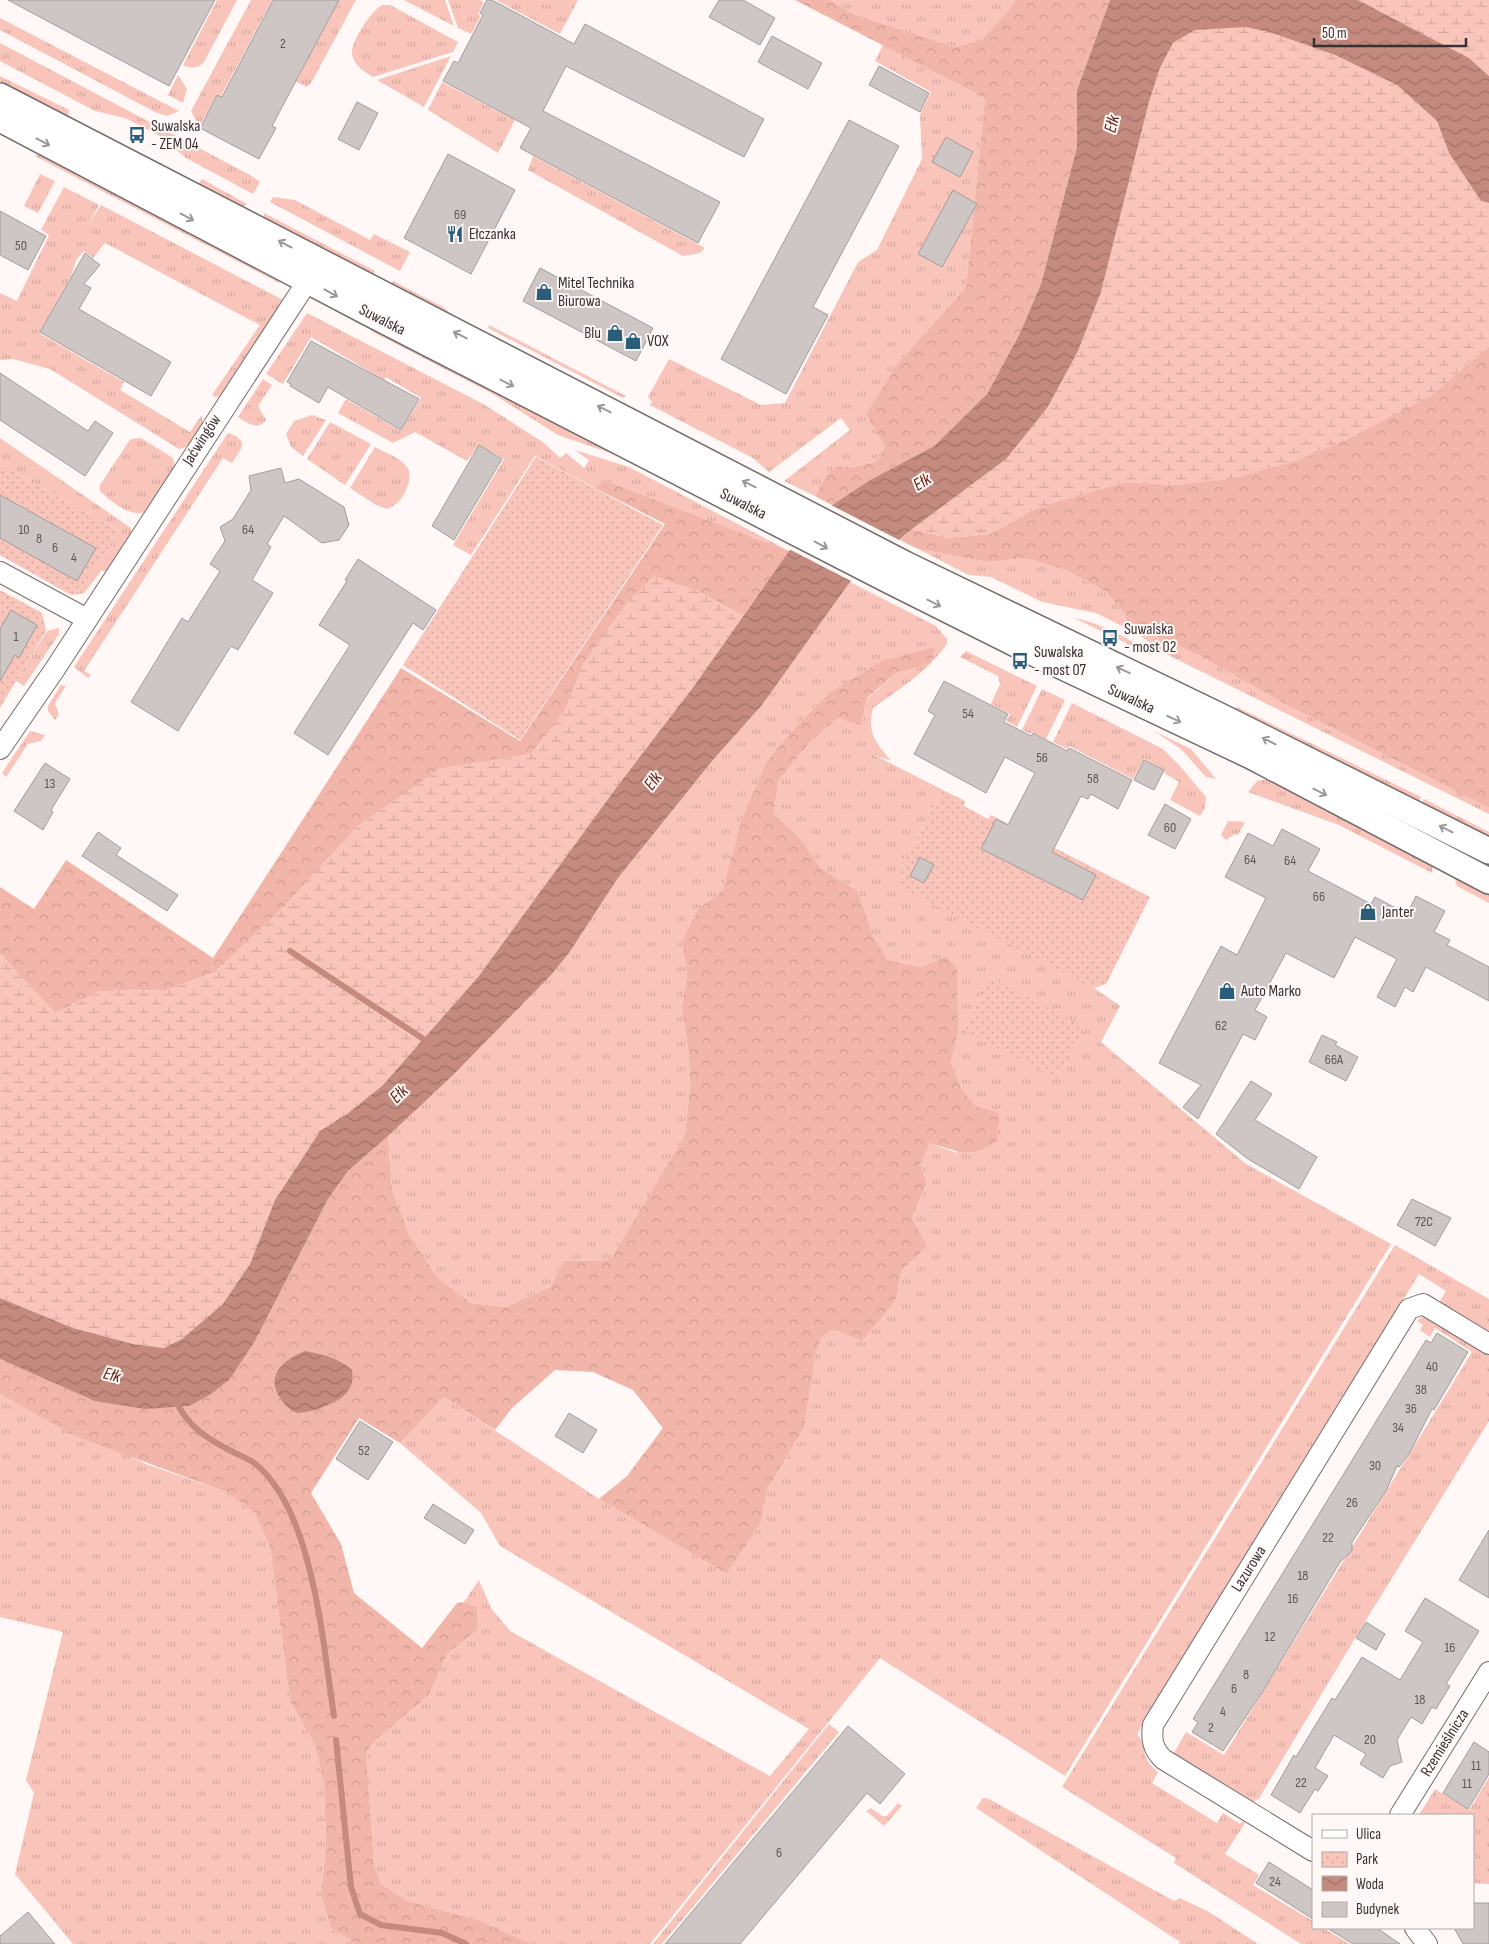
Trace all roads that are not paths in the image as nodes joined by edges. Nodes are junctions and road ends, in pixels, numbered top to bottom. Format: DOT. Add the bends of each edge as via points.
graph roads {
  1 [pos="0,96"];
  2 [pos="0,119"];
  3 [pos="314,272"];
  4 [pos="0,572"];
  5 [pos="897,573"];
  6 [pos="87,619"];
  7 [pos="0,749"];
  8 [pos="1489,851"];
  9 [pos="1489,881"];
  10 [pos="1489,1344"];
  11 [pos="1489,1672"];
  12 [pos="1401,1814"];
  13 [pos="1312,1850"];
  14 [pos="1415,1929"];
  15 [pos="1427,1944"];
  3 -- 1 [label="street, Suwalska, one-way"];
  2 -- 3 [label="street, Suwalska, one-way"];
  3 -- 5 [label="street, Suwalska"];
  3 -- 6 [label="street, Jaćwingów"];
  4 -- 6 [label="street"];
  8 -- 5 [label="street, Suwalska, one-way" via="1220,716"];
  5 -- 9 [label="street, Suwalska, one-way" via="1040,656 1251,756"];
  6 -- 7 [label="street, Jaćwingów"];
  10 -- 13 [label="street, Lazurowa" via="1423,1304 1409,1309 1153,1725 1152,1742 1163,1759"];
  11 -- 12 [label="street, Rzemieślnicza"];
  14 -- 15 [label="street"];
}
